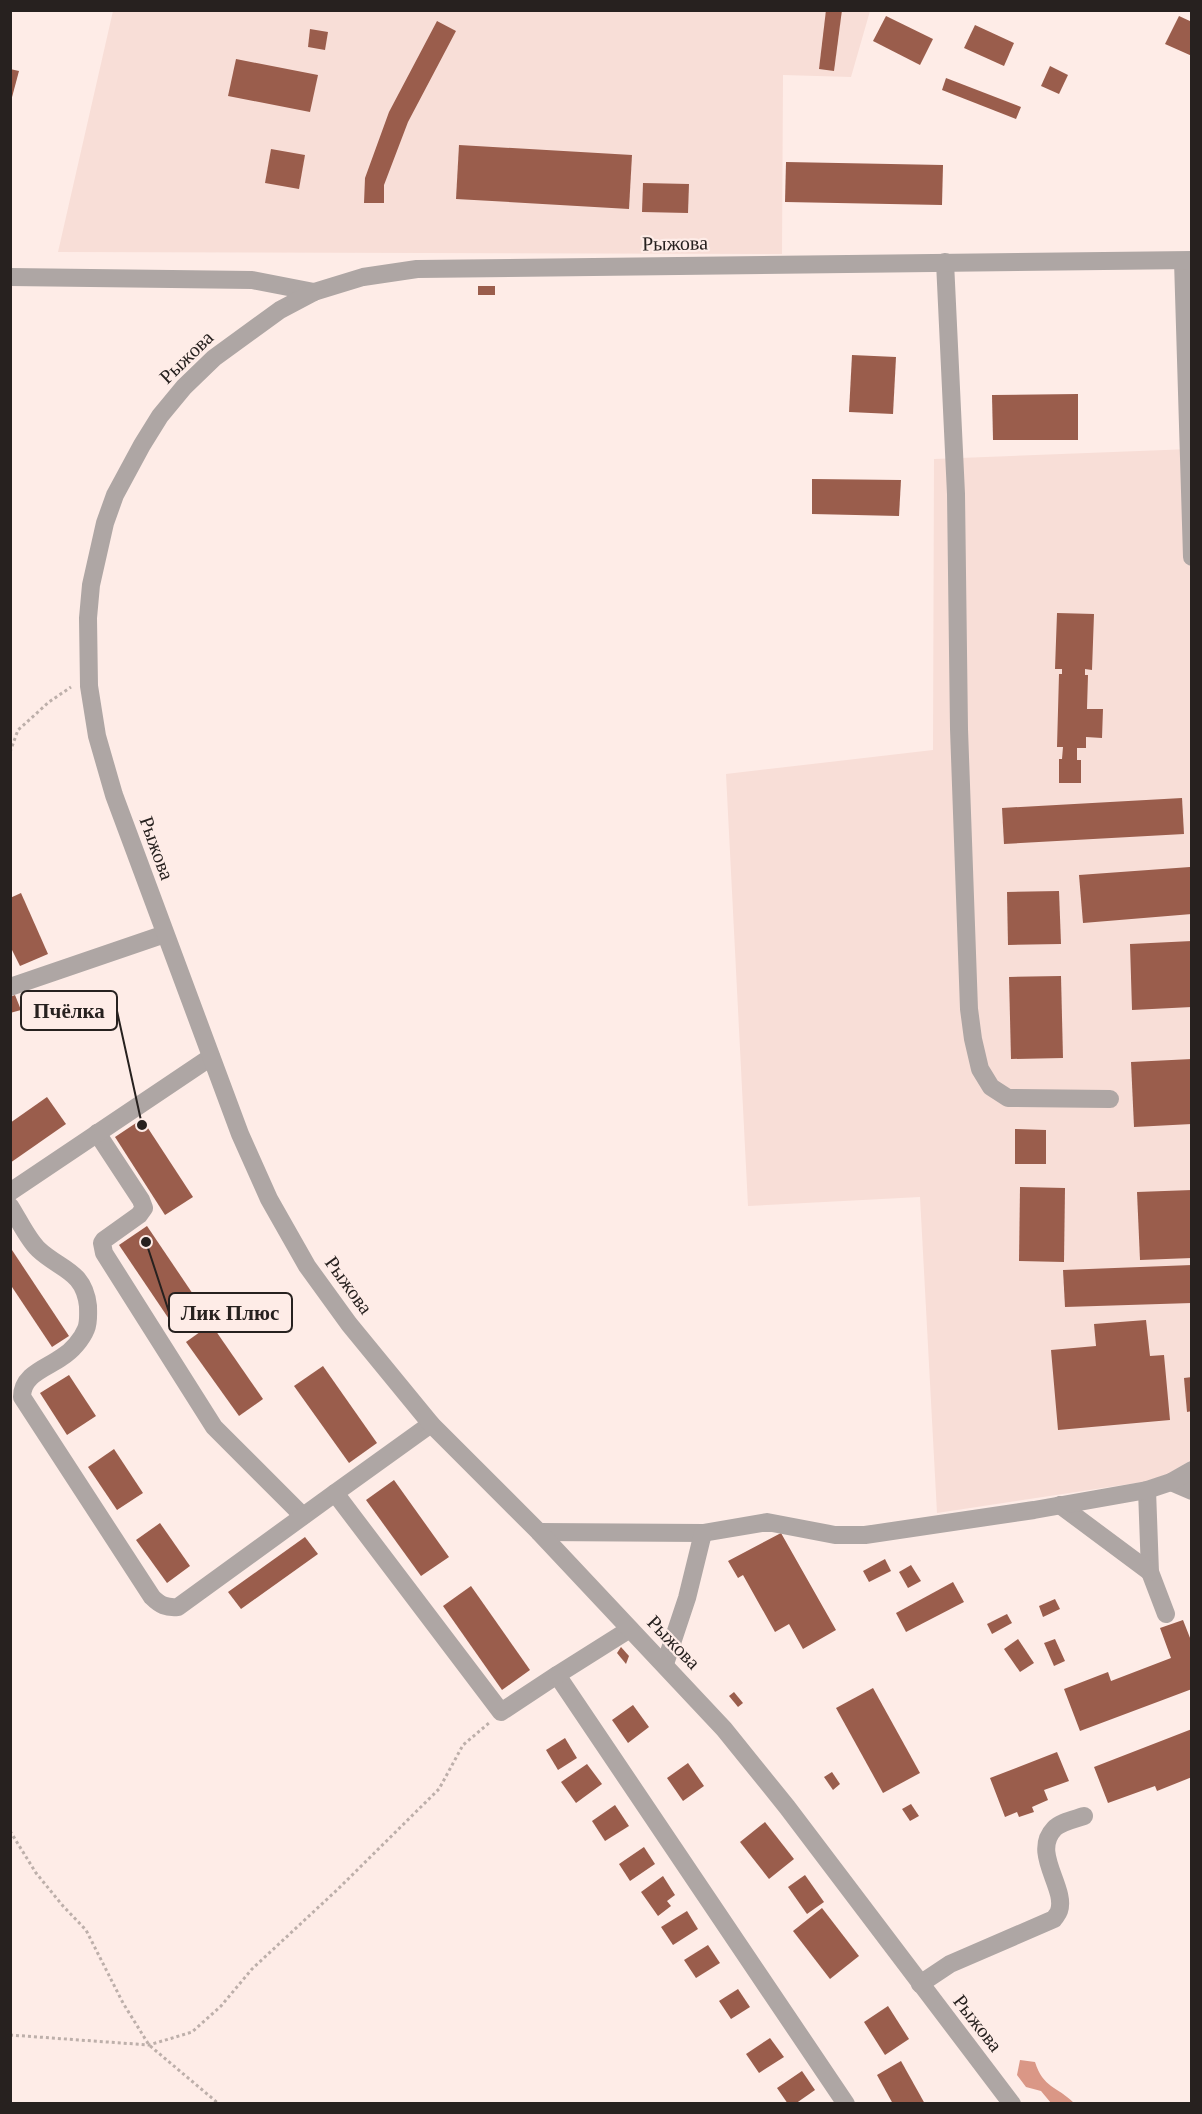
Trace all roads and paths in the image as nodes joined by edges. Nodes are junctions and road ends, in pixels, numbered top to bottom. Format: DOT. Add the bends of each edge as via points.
graph roads {
  1 [pos="1187,260"];
  2 [pos="945,262"];
  3 [pos="10,277"];
  4 [pos="314,292"];
  5 [pos="1191,557"];
  6 [pos="88,677"];
  7 [pos="10,752"];
  8 [pos="165,934"];
  9 [pos="10,987"];
  10 [pos="211,1057"];
  11 [pos="1110,1099"];
  12 [pos="97,1133"];
  13 [pos="10,1192"];
  14 [pos="10,1206"];
  15 [pos="431,1425"];
  16 [pos="1191,1470"];
  17 [pos="1170,1482"];
  18 [pos="1147,1490"];
  19 [pos="1191,1491"];
  20 [pos="335,1493"];
  21 [pos="1060,1505"];
  22 [pos="303,1516"];
  23 [pos="539,1532"];
  24 [pos="703,1533"];
  25 [pos="1150,1572"];
  26 [pos="1166,1614"];
  27 [pos="630,1629"];
  28 [pos="665,1664"];
  29 [pos="557,1675"];
  30 [pos="501,1712"];
  31 [pos="1084,1816"];
  32 [pos="10,1831"];
  33 [pos="920,1984"];
  34 [pos="10,2035"];
  35 [pos="149,2045"];
  36 [pos="219,2103"];
  37 [pos="846,2103"];
  38 [pos="1012,2103"];
  1 -- 2 [label="street, Рыжова"];
  1 -- 5 [label="street"];
  2 -- 4 [label="street, Рыжова" via="417,269 363,277"];
  2 -- 11 [label="street" via="973,1039 980,1069 992,1086 1008,1098"];
  3 -- 4 [label="street" via="252,280"];
  4 -- 6 [label="street, Рыжова" via="280,310 214,358 160,416 142,445 115,495 97,552 88,618"];
  6 -- 7 [label="path" via="49,702 18,730"];
  6 -- 8 [label="street, Рыжова" via="97,736 114,795"];
  8 -- 9 [label="street"];
  8 -- 10 [label="street, Рыжова"];
  10 -- 12 [label="street"];
  10 -- 15 [label="street, Рыжова" via="269,1199 307,1266"];
  12 -- 13 [label="street"];
  12 -- 22 [label="street" via="144,1208 104,1240 104,1253 214,1427"];
  14 -- 22 [label="street" via="36,1247 75,1275 82,1285 88,1311 80,1338 65,1356 25,1382 22,1396 152,1597 169,1608 178,1607"];
  15 -- 20 [label="street"];
  15 -- 23 [label="street, Рыжова"];
  16 -- 17 [label="street"];
  17 -- 18 [label="street"];
  17 -- 19 [label="street"];
  18 -- 21 [label="street"];
  18 -- 25 [label="street"];
  20 -- 22 [label="street"];
  20 -- 30 [label="street"];
  21 -- 24 [label="street" via="865,1535 835,1535 767,1522"];
  21 -- 25 [label="street"];
  23 -- 24 [label="street"];
  23 -- 27 [label="street, Рыжова"];
  24 -- 28 [label="street"];
  25 -- 26 [label="street"];
  27 -- 28 [label="street, Рыжова"];
  27 -- 29 [label="street"];
  28 -- 33 [label="street, Рыжова" via="787,1807"];
  29 -- 30 [label="street"];
  29 -- 37 [label="street"];
  30 -- 35 [label="path" via="463,1745 439,1789 252,1969 221,2006 192,2032"];
  31 -- 33 [label="street" via="1055,1827 1047,1839 1059,1900 1054,1919 950,1964"];
  32 -- 35 [label="path" via="36,1873 87,1930"];
  33 -- 38 [label="street, Рыжова"];
  34 -- 35 [label="path"];
  35 -- 36 [label="path"];
}
